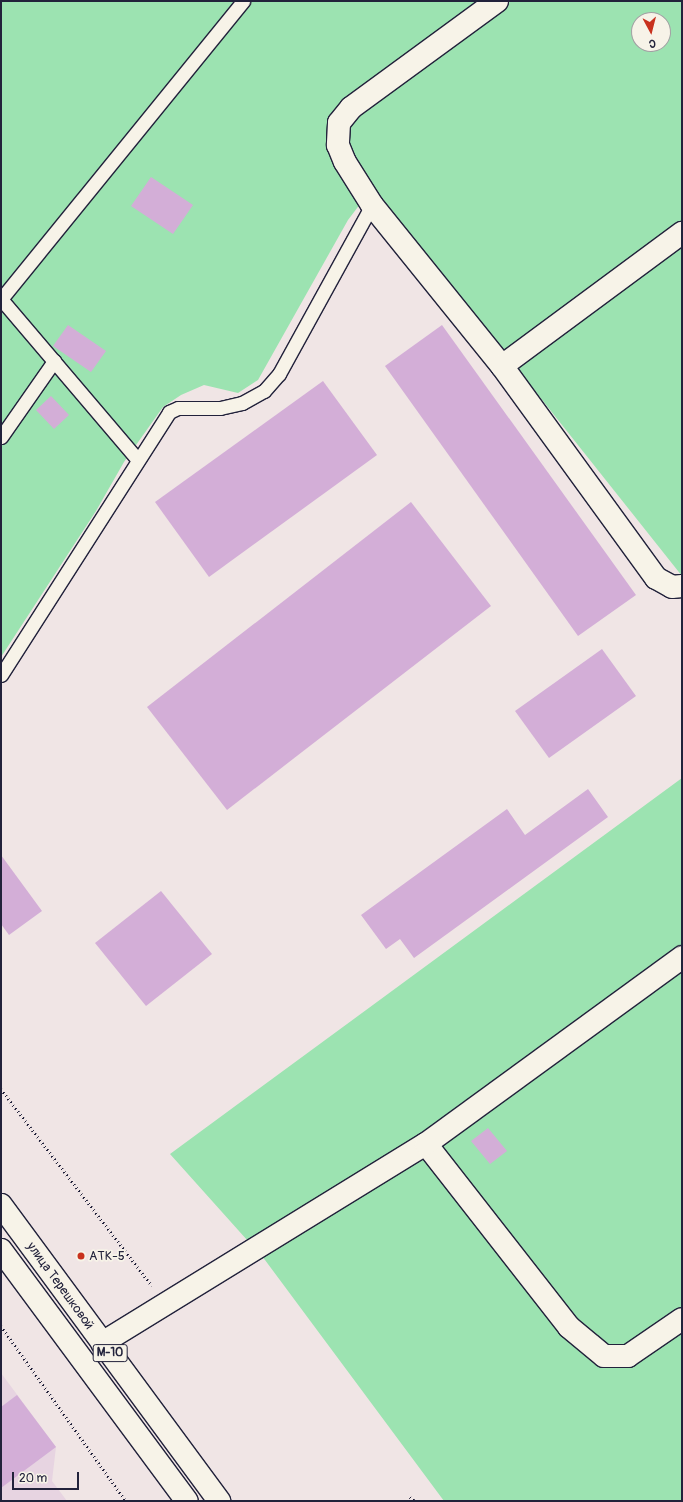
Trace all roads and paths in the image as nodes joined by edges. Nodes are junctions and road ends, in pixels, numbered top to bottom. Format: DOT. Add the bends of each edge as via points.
graph roads {
  1 [pos="243,1"];
  2 [pos="497,1"];
  3 [pos="372,205"];
  4 [pos="682,233"];
  5 [pos="1,299"];
  6 [pos="54,361"];
  7 [pos="502,366"];
  8 [pos="1,437"];
  9 [pos="137,459"];
  10 [pos="682,586"];
  11 [pos="1,675"];
  12 [pos="682,957"];
  13 [pos="1,1089"];
  14 [pos="426,1144"];
  15 [pos="1,1206"];
  16 [pos="1,1250"];
  17 [pos="166,1304"];
  18 [pos="682,1319"];
  19 [pos="1,1326"];
  20 [pos="102,1343"];
  21 [pos="154,1456"];
  22 [pos="410,1497"];
  23 [pos="126,1501"];
  24 [pos="177,1501"];
  25 [pos="187,1501"];
  26 [pos="219,1501"];
  27 [pos="415,1501"];
  1 -- 5 [label="lane"];
  2 -- 3 [label="main road" via="351,108 339,123 338,145 345,162"];
  3 -- 7 [label="main road"];
  3 -- 9 [label="lane" via="279,374 264,391 242,404 220,408 178,408 169,412"];
  4 -- 7 [label="main road"];
  5 -- 6 [label="lane"];
  6 -- 8 [label="lane"];
  6 -- 9 [label="lane"];
  7 -- 10 [label="main road" via="656,578 672,587"];
  9 -- 11 [label="lane"];
  12 -- 14 [label="main road"];
  13 -- 17 [label="path"];
  14 -- 17 [label="main road"];
  14 -- 18 [label="main road" via="568,1327 604,1356 628,1356"];
  15 -- 20 [label="main road, улица Терешковой / М-10"];
  16 -- 21 [label="main road, улица Терешковой / М-10"];
  17 -- 20 [label="main road"];
  19 -- 23 [label="path"];
  20 -- 26 [label="main road, улица Терешковой / М-10"];
  21 -- 24 [label="lane"];
  21 -- 25 [label="main road, улица Терешковой / М-10"];
  22 -- 27 [label="path"];
}
